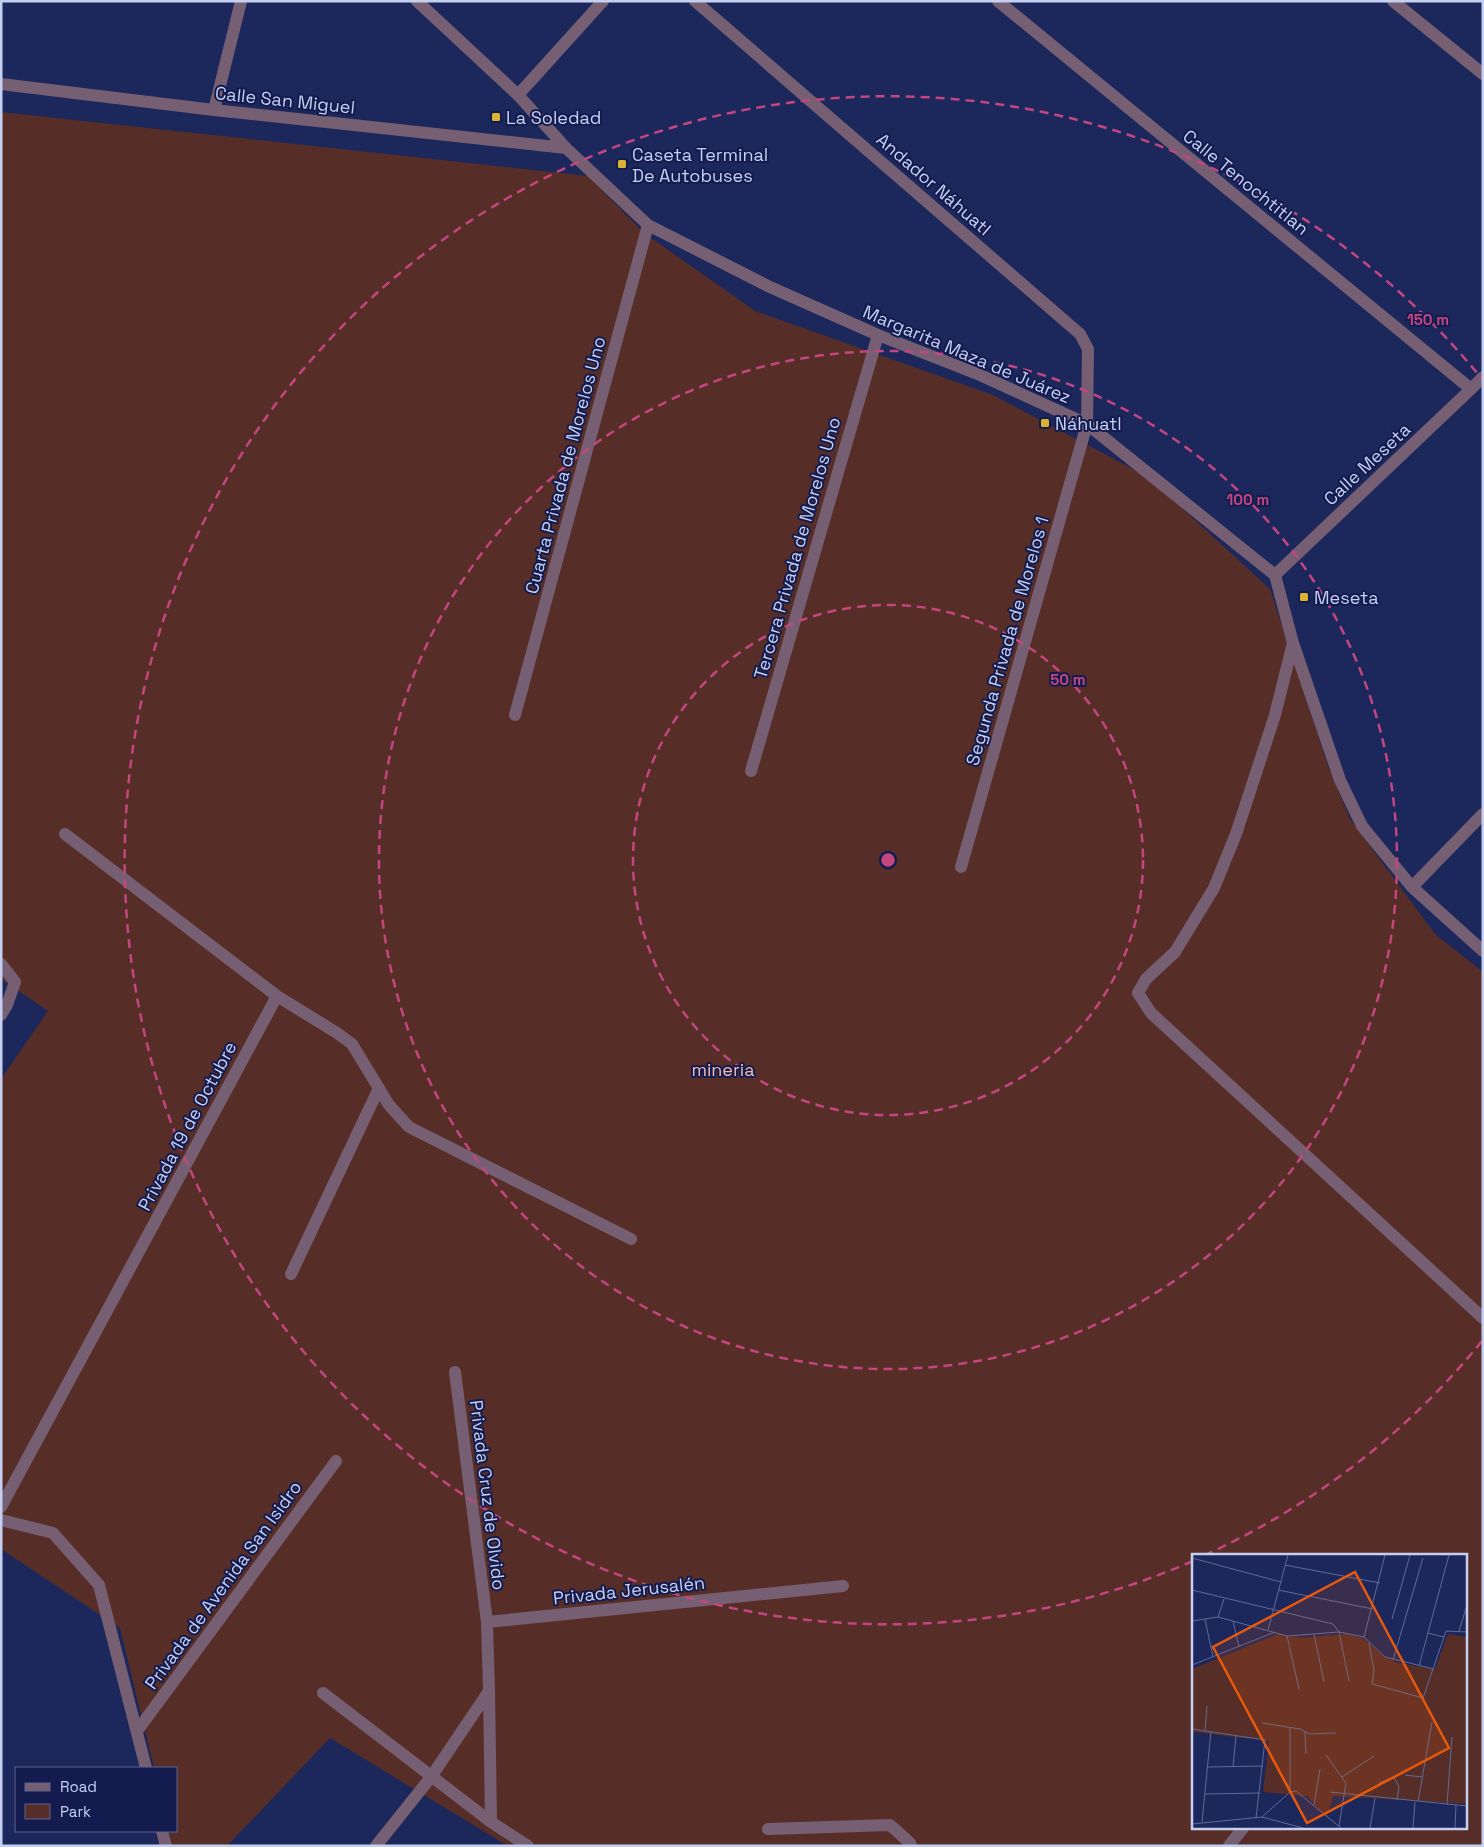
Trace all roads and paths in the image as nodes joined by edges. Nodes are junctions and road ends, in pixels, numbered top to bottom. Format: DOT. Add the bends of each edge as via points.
graph roads {
  1 [pos="241,1"];
  2 [pos="416,1"];
  3 [pos="603,1"];
  4 [pos="695,1"];
  5 [pos="998,1"];
  6 [pos="1393,1"];
  7 [pos="1483,74"];
  8 [pos="1,84"];
  9 [pos="518,96"];
  10 [pos="214,110"];
  11 [pos="566,148"];
  12 [pos="648,225"];
  13 [pos="878,335"];
  14 [pos="1483,377"];
  15 [pos="1472,389"];
  16 [pos="1087,424"];
  17 [pos="1275,575"];
  18 [pos="1293,643"];
  19 [pos="515,715"];
  20 [pos="751,770"];
  21 [pos="1483,814"];
  22 [pos="65,834"];
  23 [pos="961,867"];
  24 [pos="1412,888"];
  25 [pos="1483,951"];
  26 [pos="1,964"];
  27 [pos="277,996"];
  28 [pos="1,1015"];
  29 [pos="379,1088"];
  30 [pos="631,1238"];
  31 [pos="291,1274"];
  32 [pos="1483,1318"];
  33 [pos="455,1372"];
  34 [pos="336,1461"];
  35 [pos="1,1507"];
  36 [pos="1,1520"];
  37 [pos="843,1586"];
  38 [pos="487,1622"];
  39 [pos="489,1691"];
  40 [pos="323,1693"];
  41 [pos="137,1730"];
  42 [pos="146,1767"];
  43 [pos="431,1776"];
  44 [pos="491,1822"];
  45 [pos="768,1829"];
  46 [pos="1241,1830"];
  47 [pos="162,1832"];
  48 [pos="166,1846"];
  49 [pos="376,1846"];
  50 [pos="528,1846"];
  51 [pos="911,1846"];
  52 [pos="1229,1846"];
  1 -- 10 [label="street"];
  2 -- 9 [label="street, Margarita Maza de Juárez"];
  3 -- 9 [label="street"];
  4 -- 16 [label="street, Andador Náhuatl" via="1080,334 1088,349"];
  5 -- 15 [label="street, Calle Tenochtitlan"];
  6 -- 7 [label="street"];
  8 -- 10 [label="street, Calle San Miguel"];
  9 -- 11 [label="street, Margarita Maza de Juárez"];
  10 -- 11 [label="street, Calle San Miguel"];
  11 -- 12 [label="street, Margarita Maza de Juárez"];
  12 -- 13 [label="street, Margarita Maza de Juárez" via="770,287"];
  12 -- 19 [label="street, Cuarta Privada de Morelos Uno"];
  13 -- 16 [label="street, Margarita Maza de Juárez" via="980,375"];
  13 -- 20 [label="street, Tercera Privada de Morelos Uno"];
  14 -- 15 [label="street, Calle Meseta"];
  15 -- 17 [label="street, Calle Meseta"];
  16 -- 17 [label="street, Margarita Maza de Juárez"];
  16 -- 23 [label="street, Segunda Privada de Morelos 1"];
  17 -- 18 [label="street"];
  18 -- 24 [label="street" via="1340,780 1362,826"];
  18 -- 32 [label="street" via="1275,715 1236,834 1214,888 1174,952 1146,979 1138,993 1151,1013"];
  21 -- 24 [label="street"];
  22 -- 27 [label="street"];
  24 -- 25 [label="street"];
  26 -- 28 [label="street" via="14,982"];
  27 -- 29 [label="street" via="352,1044"];
  27 -- 35 [label="street, Privada 19 de Octubre"];
  29 -- 30 [label="street" via="409,1128"];
  29 -- 31 [label="street"];
  33 -- 38 [label="street, Privada Cruz de Olvido"];
  34 -- 41 [label="street, Privada de Avenida San Isidro"];
  36 -- 41 [label="street" via="53,1533 99,1585"];
  37 -- 38 [label="street, Privada Jerusalén"];
  38 -- 39 [label="street"];
  39 -- 43 [label="street"];
  39 -- 44 [label="street"];
  40 -- 43 [label="street"];
  41 -- 42 [label="street"];
  43 -- 44 [label="street"];
  43 -- 49 [label="street"];
  44 -- 50 [label="street"];
  45 -- 51 [label="street" via="890,1825"];
  46 -- 52 [label="street"];
  47 -- 48 [label="street"];
}
